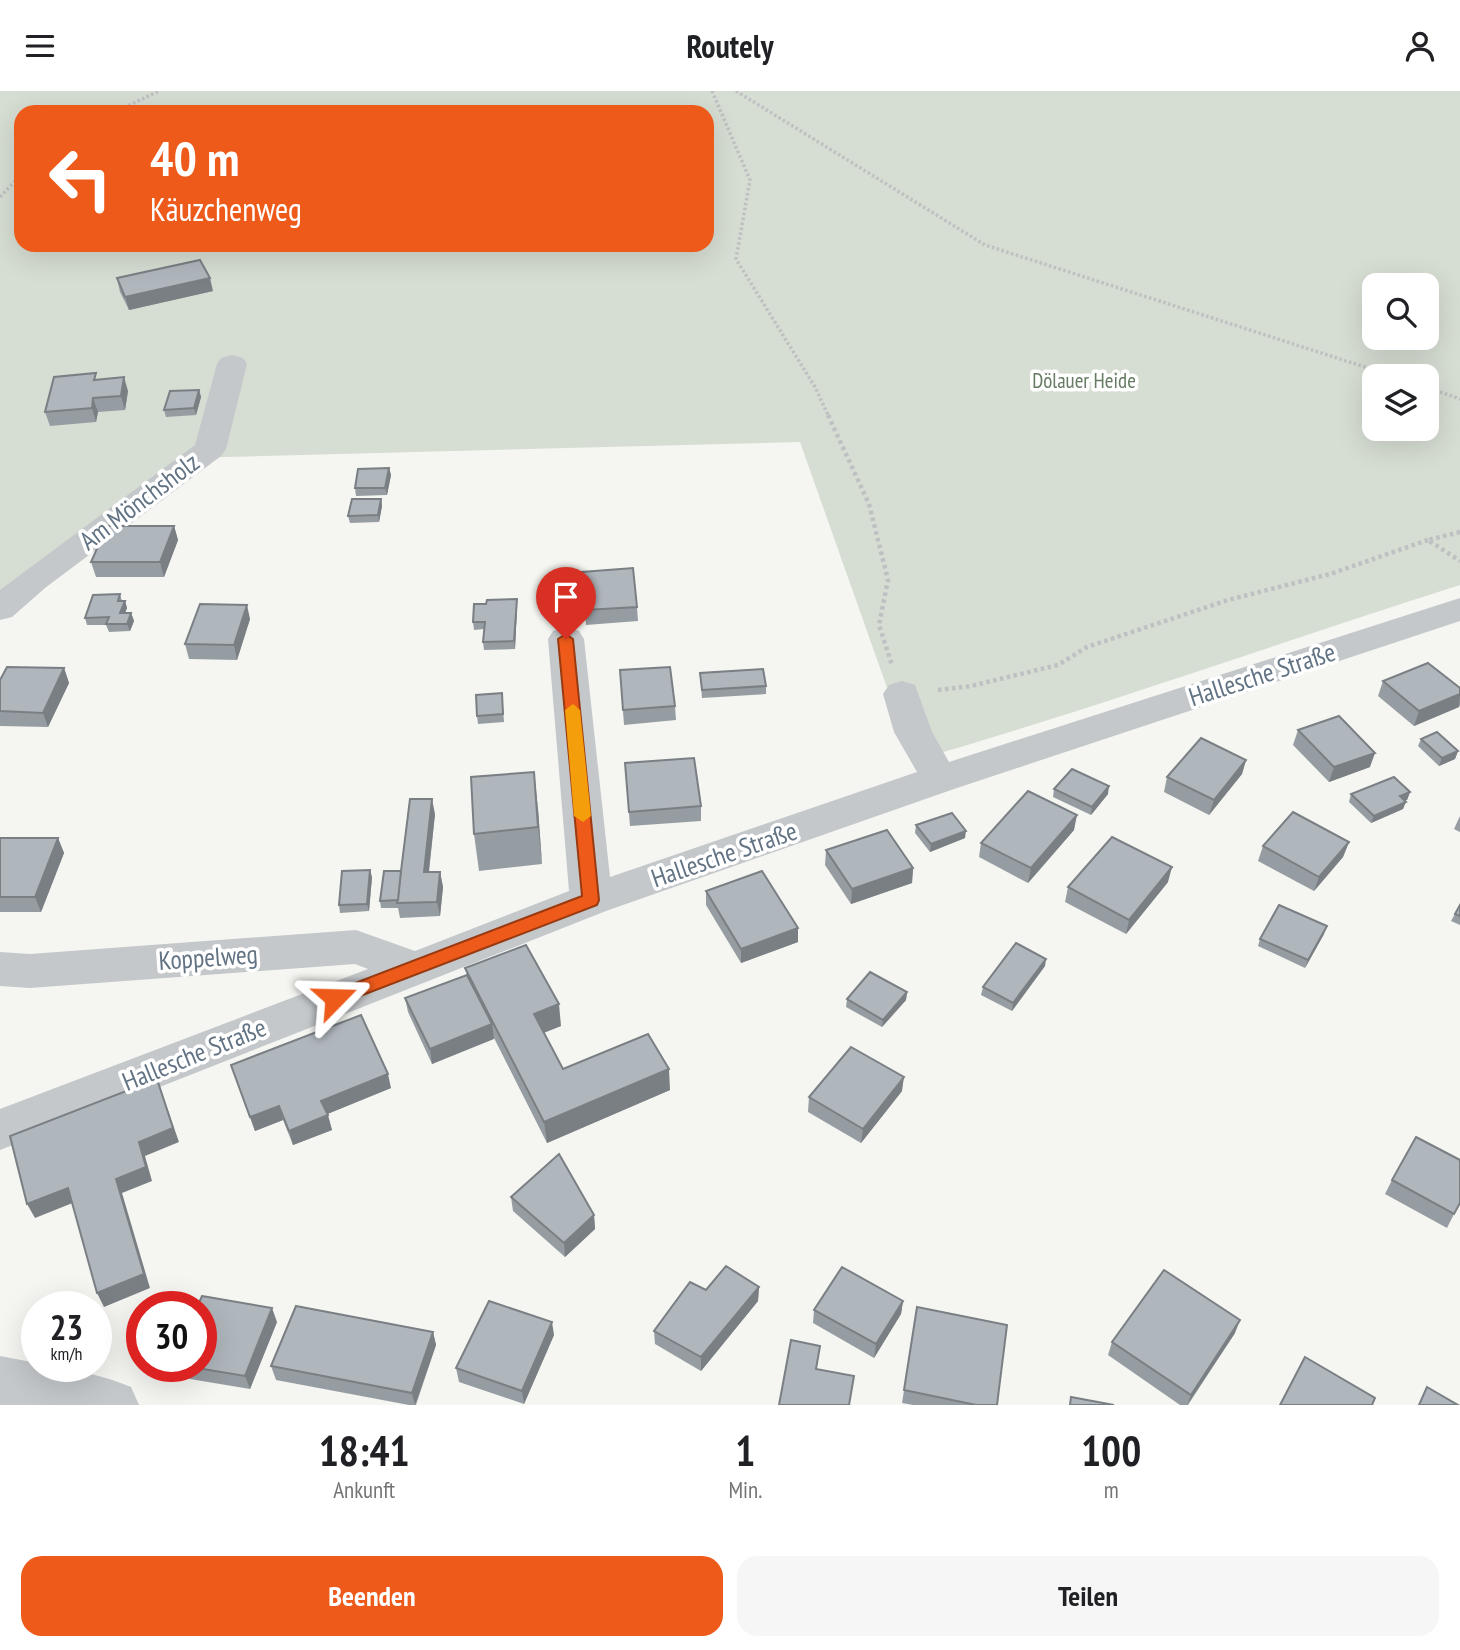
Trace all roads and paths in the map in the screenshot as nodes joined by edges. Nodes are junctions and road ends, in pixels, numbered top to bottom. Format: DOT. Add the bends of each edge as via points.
graph roads {
  1 [pos="159,91"];
  2 [pos="712,91"];
  3 [pos="736,91"];
  4 [pos="130,105"];
  5 [pos="14,182"];
  6 [pos="0,197"];
  7 [pos="232,363"];
  8 [pos="1362,366"];
  9 [pos="1439,392"];
  10 [pos="1460,399"];
  11 [pos="1460,532"];
  12 [pos="1428,540"];
  13 [pos="1460,561"];
  14 [pos="0,609"];
  15 [pos="1460,609"];
  16 [pos="566,639"];
  17 [pos="902,694"];
  18 [pos="940,779"];
  19 [pos="591,900"];
  20 [pos="412,967"];
  21 [pos="0,969"];
  22 [pos="0,1130"];
  23 [pos="0,1381"];
  24 [pos="112,1405"];
  1 -- 4 [label="path"];
  2 -- 17 [label="path" via="750,180 736,258 815,387 869,504 888,580 878,625"];
  3 -- 8 [label="path" via="985,245"];
  5 -- 6 [label="path"];
  7 -- 14 [label="street, Am Mönchsholz" via="210,449"];
  9 -- 10 [label="path"];
  11 -- 12 [label="path"];
  12 -- 13 [label="path"];
  12 -- 17 [label="path" via="1112,638 1058,665 971,686"];
  15 -- 18 [label="street, Hallesche Straße"];
  16 -- 19 [label="street"];
  17 -- 18 [label="street" via="913,732"];
  18 -- 19 [label="street, Hallesche Straße"];
  19 -- 20 [label="street, Hallesche Straße"];
  20 -- 21 [label="street, Koppelweg" via="356,947 30,971"];
  20 -- 22 [label="street, Hallesche Straße"];
  23 -- 24 [label="street"];
}
